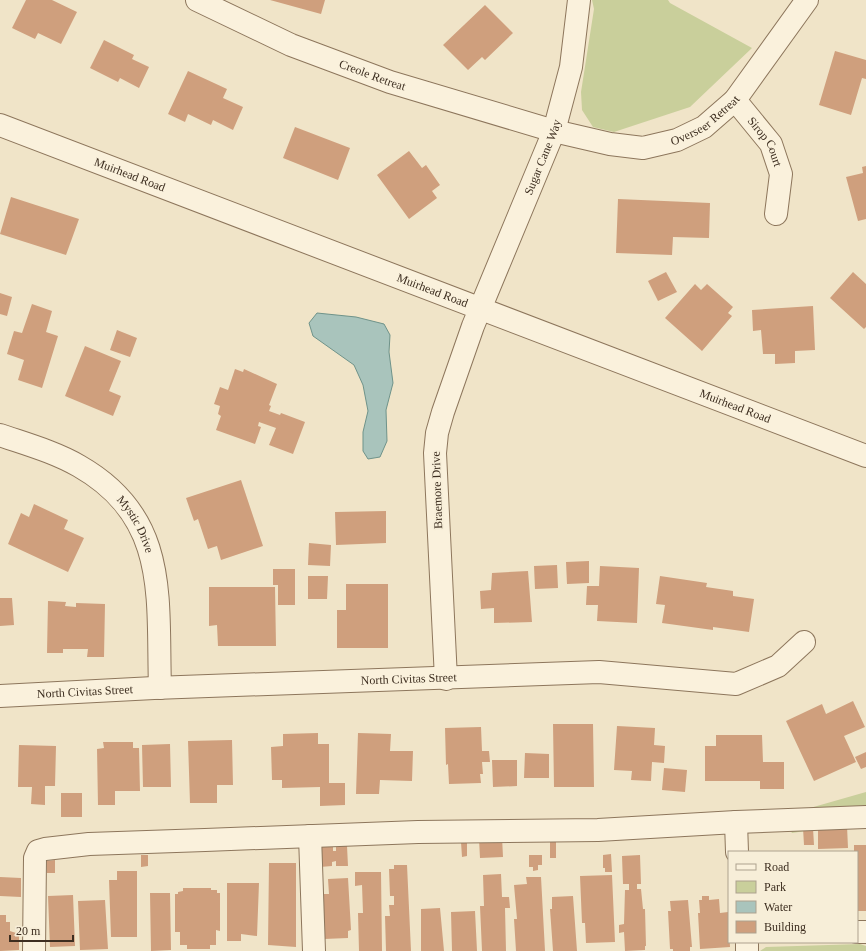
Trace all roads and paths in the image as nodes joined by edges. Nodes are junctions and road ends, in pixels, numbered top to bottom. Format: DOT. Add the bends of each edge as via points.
graph roads {
  1 [pos="197,0"];
  2 [pos="579,0"];
  3 [pos="807,0"];
  4 [pos="735,100"];
  5 [pos="0,125"];
  6 [pos="554,131"];
  7 [pos="776,214"];
  8 [pos="481,308"];
  9 [pos="0,435"];
  10 [pos="866,456"];
  11 [pos="804,642"];
  12 [pos="446,679"];
  13 [pos="160,688"];
  14 [pos="0,696"];
  15 [pos="866,816"];
  16 [pos="736,822"];
  17 [pos="310,836"];
  18 [pos="736,851"];
  19 [pos="34,951"];
  20 [pos="314,951"];
  1 -- 6 [label="street, Creole Retreat" via="330,61 390,82"];
  2 -- 6 [label="street, Sugar Cane Way" via="571,67"];
  3 -- 4 [label="street, Overseer Retreat"];
  4 -- 6 [label="street, Overseer Retreat" via="704,127 677,140 643,148 610,144"];
  4 -- 7 [label="street, Sirop Court" via="771,144 780,174"];
  5 -- 8 [label="street, Muirhead Road"];
  6 -- 8 [label="street, Sugar Cane Way"];
  8 -- 10 [label="street, Muirhead Road"];
  8 -- 12 [label="street, Braemore Drive" via="443,412 436,440"];
  9 -- 13 [label="street, Mystic Drive" via="57,455 79,466 114,492 139,524 150,549 156,580"];
  11 -- 12 [label="street, North Civitas Street" via="778,666 736,684 599,672"];
  12 -- 13 [label="street, North Civitas Street"];
  13 -- 14 [label="street, North Civitas Street"];
  15 -- 16 [label="street"];
  16 -- 17 [label="street" via="598,830"];
  16 -- 18 [label="street"];
  17 -- 19 [label="street" via="89,844 38,851 35,858"];
  17 -- 20 [label="street"];
}
